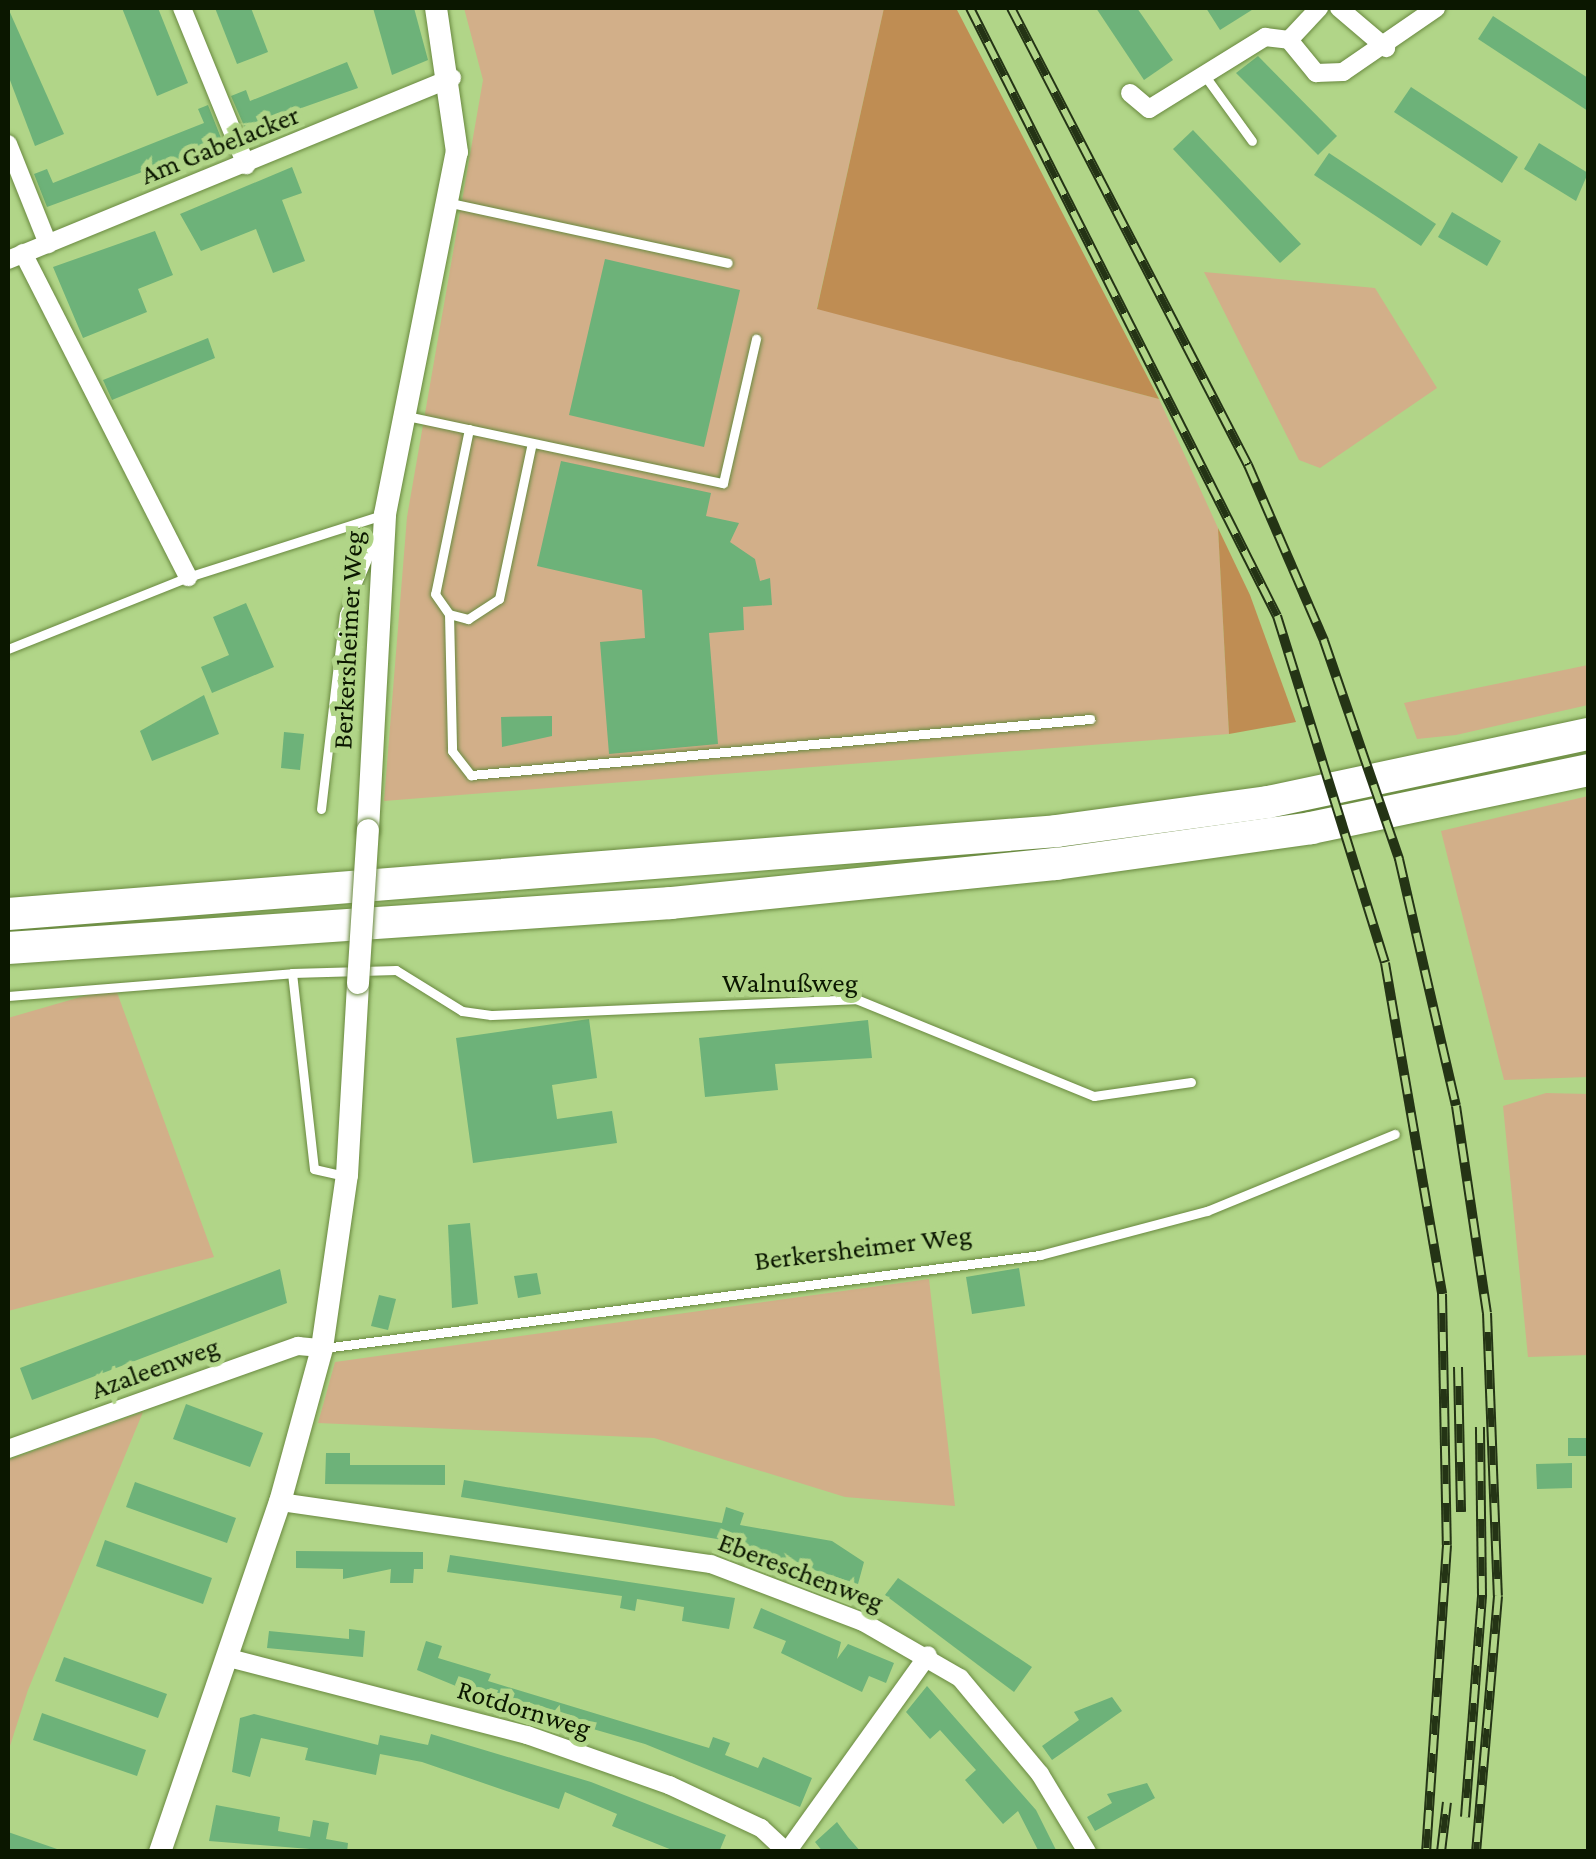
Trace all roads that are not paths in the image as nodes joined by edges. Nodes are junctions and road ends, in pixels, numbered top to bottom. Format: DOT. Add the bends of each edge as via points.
graph roads {
  1 [pos="182,8"];
  2 [pos="436,8"];
  3 [pos="1318,8"];
  4 [pos="1339,8"];
  5 [pos="1436,8"];
  6 [pos="1289,40"];
  7 [pos="1386,48"];
  8 [pos="1203,74"];
  9 [pos="452,78"];
  10 [pos="1130,93"];
  11 [pos="1252,140"];
  12 [pos="8,144"];
  13 [pos="246,164"];
  14 [pos="451,202"];
  15 [pos="48,244"];
  16 [pos="15,257"];
  17 [pos="728,263"];
  18 [pos="756,338"];
  19 [pos="406,415"];
  20 [pos="469,429"];
  21 [pos="532,443"];
  22 [pos="384,514"];
  23 [pos="188,577"];
  24 [pos="449,614"];
  25 [pos="8,649"];
  26 [pos="1090,719"];
  27 [pos="1588,734"];
  28 [pos="1588,770"];
  29 [pos="321,809"];
  30 [pos="8,914"];
  31 [pos="8,948"];
  32 [pos="292,972"];
  33 [pos="8,996"];
  34 [pos="1191,1082"];
  35 [pos="1395,1134"];
  36 [pos="347,1175"];
  37 [pos="322,1348"];
  38 [pos="8,1449"];
  39 [pos="280,1502"];
  40 [pos="928,1655"];
  41 [pos="229,1658"];
  42 [pos="166,1850"];
  43 [pos="787,1852"];
  44 [pos="1088,1852"];
  1 -- 13 [label="street"];
  2 -- 9 [label="street, Berkersheimer Weg"];
  3 -- 6 [label="street"];
  4 -- 7 [label="street"];
  5 -- 7 [label="street"];
  6 -- 7 [label="street" via="1298,59 1328,75"];
  6 -- 8 [label="street" via="1251,39"];
  8 -- 10 [label="street" via="1149,110"];
  8 -- 11 [label="lane"];
  9 -- 13 [label="street, Am Gabelacker"];
  9 -- 14 [label="street, Berkersheimer Weg"];
  12 -- 15 [label="street"];
  13 -- 15 [label="street, Am Gabelacker"];
  14 -- 17 [label="lane"];
  14 -- 19 [label="street, Berkersheimer Weg"];
  15 -- 16 [label="street, Am Gabelacker"];
  16 -- 23 [label="street"];
  18 -- 21 [label="lane" via="723,484"];
  19 -- 20 [label="lane"];
  19 -- 22 [label="street, Berkersheimer Weg"];
  20 -- 21 [label="lane"];
  20 -- 24 [label="lane" via="435,594"];
  21 -- 24 [label="lane" via="499,598 474,619"];
  22 -- 23 [label="lane"];
  22 -- 29 [label="lane" via="344,614"];
  22 -- 36 [label="street, Berkersheimer Weg, bridge"];
  23 -- 25 [label="lane"];
  24 -- 26 [label="lane" via="452,751 472,775"];
  27 -- 30 [label="highway" via="1268,802 1056,831"];
  28 -- 31 [label="highway" via="1310,828 1056,864 671,903"];
  32 -- 33 [label="lane"];
  32 -- 34 [label="lane, Walnußweg" via="382,968 462,1010 491,1015 856,1000 1094,1096"];
  32 -- 36 [label="lane" via="314,1170"];
  35 -- 37 [label="lane, Berkersheimer Weg" via="1207,1211 1040,1255"];
  36 -- 37 [label="street, Berkersheimer Weg"];
  37 -- 38 [label="street, Azaleenweg" via="298,1346"];
  37 -- 39 [label="street, Berkersheimer Weg"];
  39 -- 40 [label="street, Ebereschenweg" via="710,1564"];
  39 -- 41 [label="street, Berkersheimer Weg"];
  40 -- 43 [label="street"];
  40 -- 44 [label="street, Ebereschenweg" via="988,1707"];
  41 -- 42 [label="street, Berkersheimer Weg"];
  41 -- 43 [label="street, Rotdornweg" via="527,1735 669,1785 761,1828"];
}
